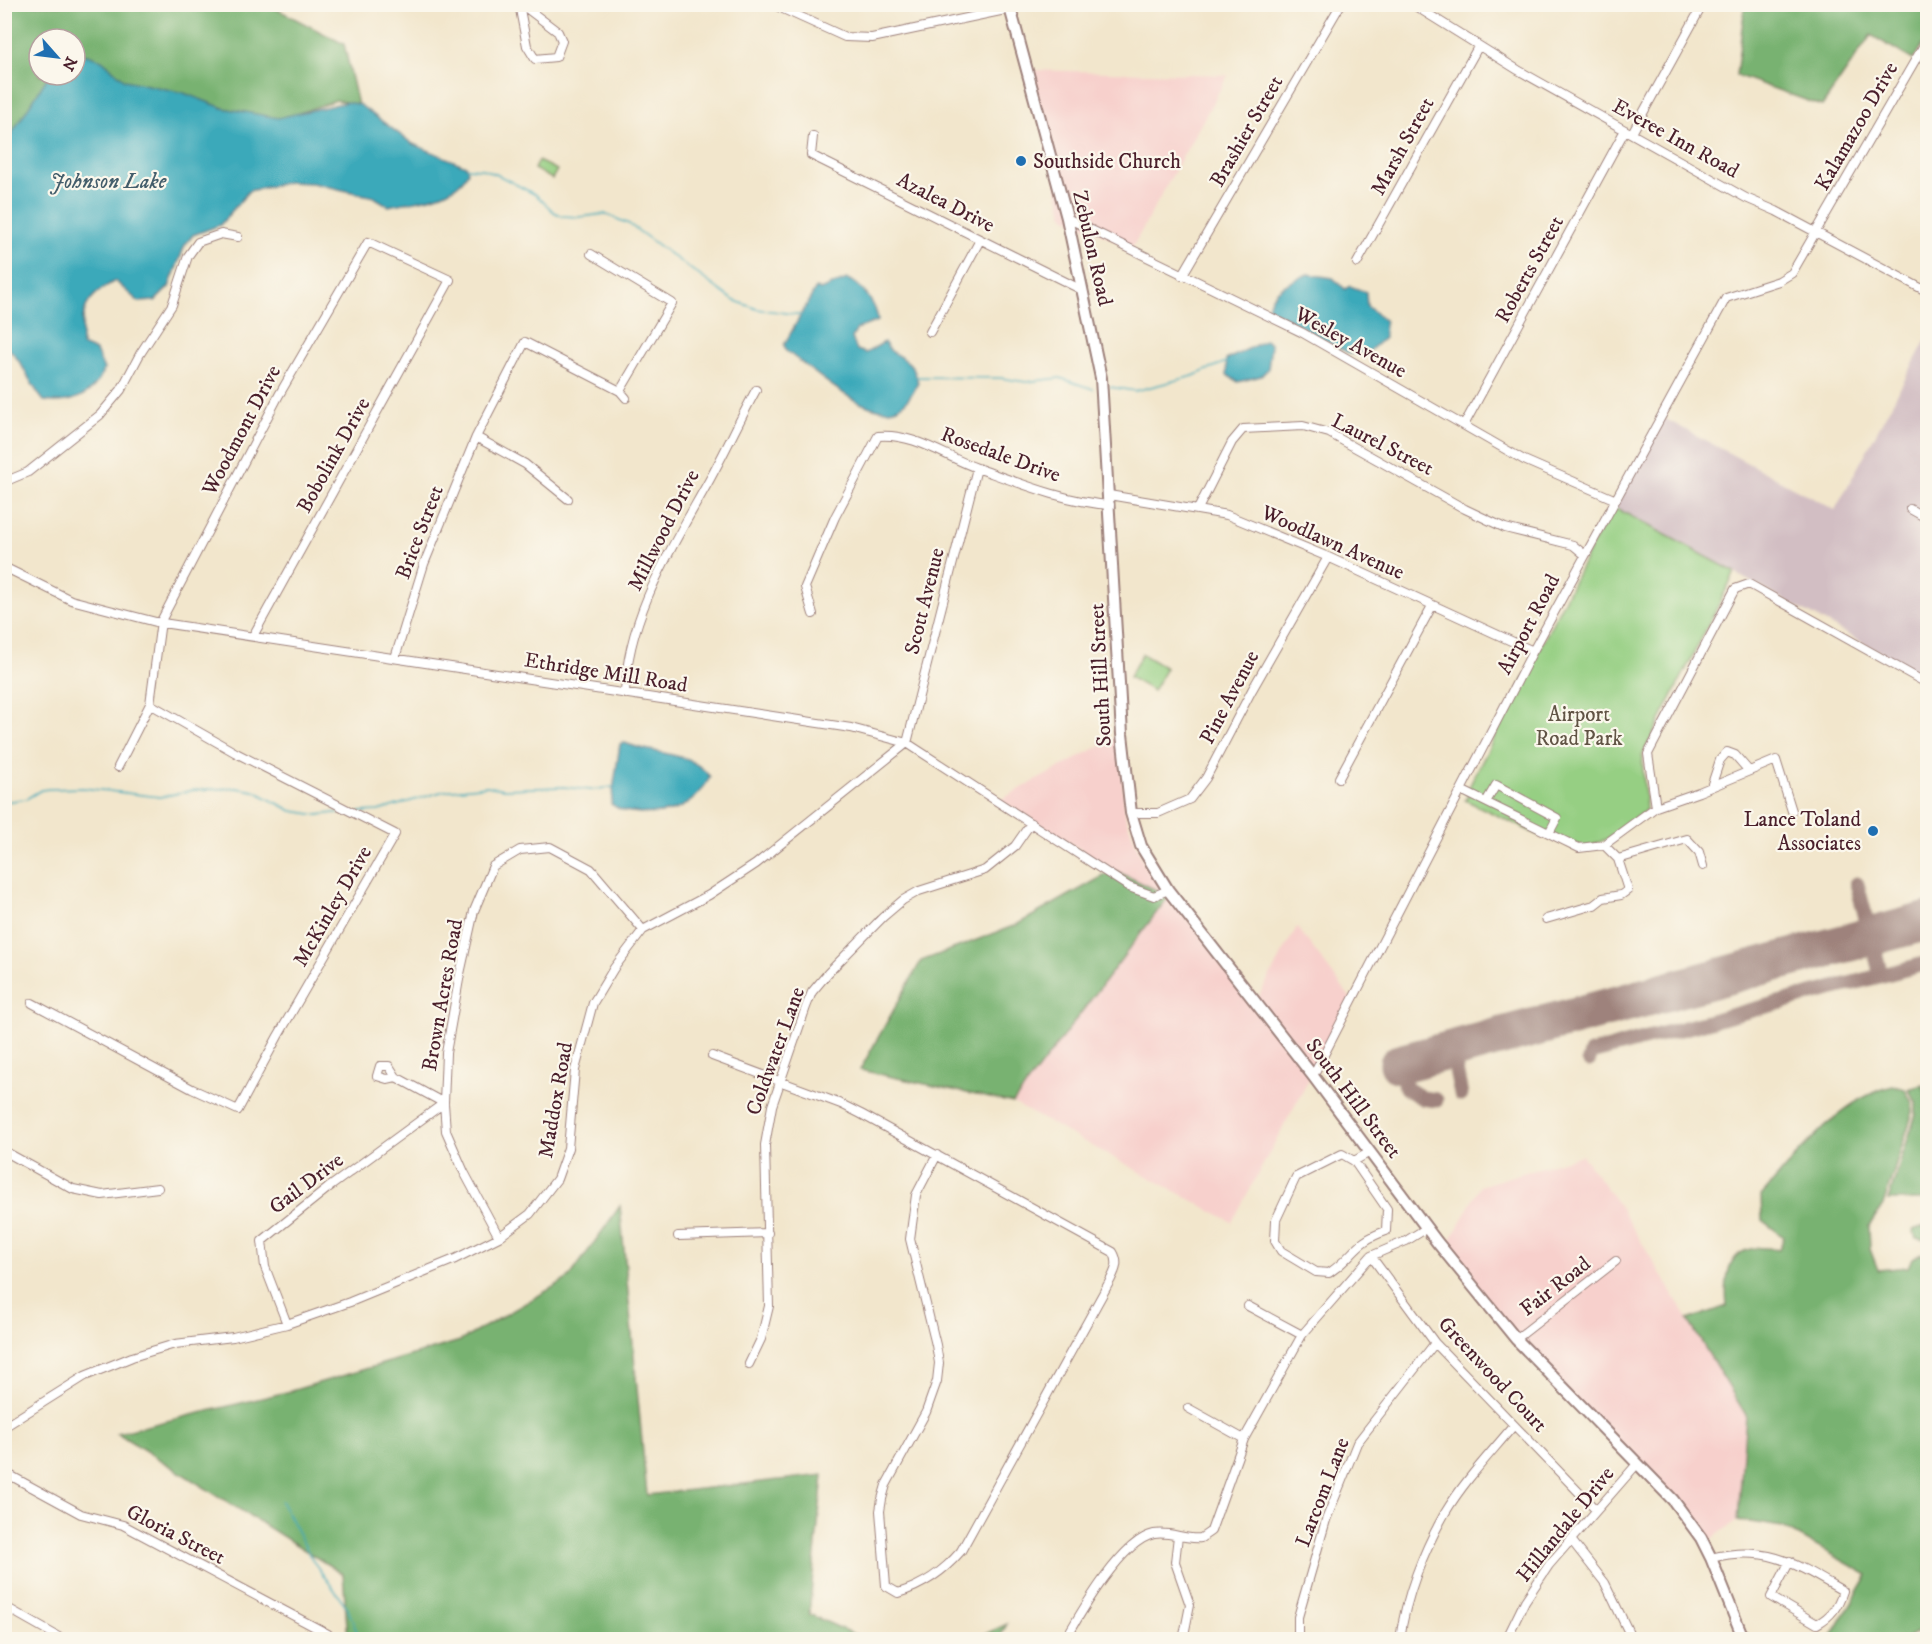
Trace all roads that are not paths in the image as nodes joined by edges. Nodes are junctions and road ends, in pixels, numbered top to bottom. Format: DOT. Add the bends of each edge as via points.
graph roads {
  1 [pos="520,4"];
  2 [pos="772,4"];
  3 [pos="1341,4"];
  4 [pos="1412,4"];
  5 [pos="1703,4"];
  6 [pos="1009,7"];
  7 [pos="1928,38"];
  8 [pos="1478,47"];
  9 [pos="1629,132"];
  10 [pos="813,136"];
  11 [pos="1067,218"];
  12 [pos="1816,232"];
  13 [pos="238,237"];
  14 [pos="980,240"];
  15 [pos="591,254"];
  16 [pos="1357,263"];
  17 [pos="1182,276"];
  18 [pos="443,290"];
  19 [pos="1082,290"];
  20 [pos="1928,292"];
  21 [pos="930,332"];
  22 [pos="756,390"];
  23 [pos="620,391"];
  24 [pos="626,398"];
  25 [pos="1464,425"];
  26 [pos="476,437"];
  27 [pos="977,468"];
  28 [pos="4,482"];
  29 [pos="568,499"];
  30 [pos="1109,500"];
  31 [pos="1616,500"];
  32 [pos="1198,509"];
  33 [pos="1910,509"];
  34 [pos="1928,519"];
  35 [pos="1585,555"];
  36 [pos="1328,557"];
  37 [pos="4,567"];
  38 [pos="1431,606"];
  39 [pos="813,614"];
  40 [pos="161,621"];
  41 [pos="253,636"];
  42 [pos="1533,651"];
  43 [pos="395,658"];
  44 [pos="1928,684"];
  45 [pos="624,694"];
  46 [pos="150,704"];
  47 [pos="907,743"];
  48 [pos="118,767"];
  49 [pos="1749,771"];
  50 [pos="1339,778"];
  51 [pos="1711,787"];
  52 [pos="1461,790"];
  53 [pos="1486,802"];
  54 [pos="1656,807"];
  55 [pos="1792,811"];
  56 [pos="1131,813"];
  57 [pos="1031,824"];
  58 [pos="1549,833"];
  59 [pos="1604,845"];
  60 [pos="1618,859"];
  61 [pos="1703,866"];
  62 [pos="1168,890"];
  63 [pos="1546,919"];
  64 [pos="643,930"];
  65 [pos="32,1003"];
  66 [pos="712,1056"];
  67 [pos="1313,1076"];
  68 [pos="396,1077"];
  69 [pos="780,1080"];
  70 [pos="444,1103"];
  71 [pos="4,1151"];
  72 [pos="1370,1152"];
  73 [pos="937,1155"];
  74 [pos="1354,1161"];
  75 [pos="158,1188"];
  76 [pos="1427,1228"];
  77 [pos="768,1233"];
  78 [pos="678,1236"];
  79 [pos="500,1237"];
  80 [pos="1371,1256"];
  81 [pos="1616,1261"];
  82 [pos="1248,1306"];
  83 [pos="287,1324"];
  84 [pos="1302,1335"];
  85 [pos="1516,1339"];
  86 [pos="1435,1343"];
  87 [pos="749,1364"];
  88 [pos="1188,1408"];
  89 [pos="1514,1425"];
  90 [pos="4,1428"];
  91 [pos="1244,1439"];
  92 [pos="1637,1464"];
  93 [pos="4,1472"];
  94 [pos="1596,1510"];
  95 [pos="1178,1536"];
  96 [pos="1572,1541"];
  97 [pos="1711,1558"];
  98 [pos="1790,1561"];
  99 [pos="4,1606"];
  100 [pos="328,1634"];
  101 [pos="1632,1639"];
  102 [pos="64,1640"];
  103 [pos="1065,1640"];
  104 [pos="1184,1640"];
  105 [pos="1298,1640"];
  106 [pos="1400,1640"];
  107 [pos="1506,1640"];
  108 [pos="1639,1640"];
  109 [pos="1744,1640"];
  1 -- 1 [label="street" via="527,46 535,59 556,57 562,41 558,32"];
  2 -- 6 [label="street" via="845,37 872,38"];
  3 -- 17 [label="street, Brashier Street"];
  4 -- 8 [label="street, Everee Inn Road"];
  5 -- 9 [label="street, Roberts Street"];
  6 -- 11 [label="main road, Zebulon Road"];
  7 -- 12 [label="street, Kalamazoo Drive"];
  8 -- 9 [label="street, Everee Inn Road"];
  8 -- 16 [label="street, Marsh Street"];
  9 -- 12 [label="street, Everee Inn Road" via="1746,198"];
  9 -- 25 [label="street, Roberts Street"];
  10 -- 14 [label="street, Azalea Drive" via="811,156"];
  11 -- 17 [label="street, Wesley Avenue"];
  11 -- 19 [label="main road, Zebulon Road"];
  12 -- 20 [label="street, Everee Inn Road"];
  12 -- 31 [label="street, Airport Road" via="1792,273 1726,298"];
  13 -- 28 [label="street" via="221,234 198,242 188,256 172,305 121,390 100,415 28,472"];
  14 -- 19 [label="street, Azalea Drive"];
  14 -- 21 [label="street"];
  15 -- 23 [label="street" via="672,303"];
  17 -- 25 [label="street, Wesley Avenue" via="1301,332"];
  18 -- 40 [label="street, Woodmont Drive" via="450,280 368,242 279,395"];
  18 -- 41 [label="street, Bobolink Drive"];
  19 -- 30 [label="main road, Zebulon Road" via="1104,399"];
  22 -- 45 [label="street, Millwood Drive" via="656,577 637,626 625,671"];
  23 -- 24 [label="street"];
  23 -- 26 [label="street, Brice Street" via="525,342"];
  25 -- 31 [label="street, Wesley Avenue" via="1524,460"];
  26 -- 29 [label="street" via="525,464"];
  26 -- 43 [label="street, Brice Street" via="424,564"];
  27 -- 30 [label="street, Rosedale Drive" via="1088,503"];
  27 -- 39 [label="street, Rosedale Drive" via="908,438 878,436 805,587"];
  27 -- 47 [label="street, Scott Avenue"];
  30 -- 32 [label="street, Woodlawn Avenue"];
  30 -- 56 [label="main road, South Hill Street" via="1119,688"];
  31 -- 35 [label="street, Airport Road"];
  32 -- 35 [label="street, Laurel Street" via="1232,442 1243,429 1303,426 1329,433 1505,528 1573,545"];
  32 -- 36 [label="street, Woodlawn Avenue" via="1227,515"];
  33 -- 34 [label="street"];
  35 -- 42 [label="street, Airport Road"];
  36 -- 38 [label="street, Woodlawn Avenue"];
  36 -- 56 [label="street, Pine Avenue" via="1206,778 1190,799 1158,813"];
  37 -- 40 [label="street, Ethridge Mill Road" via="71,600"];
  38 -- 42 [label="street, Woodlawn Avenue"];
  38 -- 50 [label="street"];
  40 -- 41 [label="street, Ethridge Mill Road"];
  40 -- 46 [label="street"];
  41 -- 43 [label="street, Ethridge Mill Road"];
  42 -- 52 [label="street, Airport Road"];
  43 -- 45 [label="street, Ethridge Mill Road"];
  44 -- 54 [label="street" via="1749,584 1735,589 1648,754"];
  45 -- 47 [label="street, Ethridge Mill Road" via="851,728"];
  46 -- 48 [label="street"];
  46 -- 65 [label="street, McKinley Drive" via="395,834 238,1110"];
  47 -- 57 [label="street, Ethridge Mill Road"];
  47 -- 64 [label="street, Maddox Road" via="756,864 709,895"];
  49 -- 51 [label="street"];
  49 -- 51 [label="street" via="1735,754 1727,752 1720,760"];
  49 -- 55 [label="street" via="1776,760"];
  51 -- 54 [label="street"];
  52 -- 53 [label="street"];
  52 -- 67 [label="street, Airport Road"];
  53 -- 58 [label="street"];
  53 -- 58 [label="street" via="1496,785 1557,818"];
  54 -- 59 [label="street"];
  56 -- 62 [label="main road, South Hill Street" via="1141,846"];
  57 -- 62 [label="street, Ethridge Mill Road" via="1129,887 1154,896"];
  57 -- 69 [label="street, Coldwater Lane" via="1015,846 985,870 903,900 828,973 812,992"];
  58 -- 59 [label="street" via="1579,848"];
  59 -- 60 [label="street"];
  60 -- 61 [label="street" via="1687,839 1699,852"];
  60 -- 63 [label="street" via="1628,890"];
  62 -- 67 [label="main road, South Hill Street"];
  64 -- 70 [label="street, Brown Acres Road" via="591,869 550,847 520,850 493,866 474,911 460,974 446,1053"];
  64 -- 79 [label="street, Maddox Road" via="593,1003 575,1070 568,1148 557,1179 530,1214"];
  66 -- 69 [label="street"];
  67 -- 72 [label="main road, South Hill Street"];
  68 -- 70 [label="street"];
  69 -- 73 [label="street" via="841,1104"];
  69 -- 77 [label="street, Coldwater Lane" via="766,1126"];
  70 -- 79 [label="street, Brown Acres Road" via="446,1131"];
  70 -- 83 [label="street, Gail Drive" via="262,1241 265,1268"];
  71 -- 75 [label="street" via="74,1189 102,1195"];
  72 -- 74 [label="street"];
  72 -- 76 [label="main road, South Hill Street"];
  73 -- 73 [label="street" via="1113,1252 1117,1258 1116,1267 961,1551 928,1581 898,1593 886,1586 880,1510 886,1485 926,1412 937,1381 936,1345 910,1239 916,1195"];
  74 -- 74 [label="street" via="1342,1154 1296,1177 1276,1220 1275,1241 1281,1251 1316,1272 1329,1273 1350,1257 1357,1245 1386,1232 1387,1209"];
  76 -- 80 [label="street"];
  76 -- 85 [label="main road, South Hill Street"];
  77 -- 78 [label="street"];
  77 -- 87 [label="street, Coldwater Lane" via="767,1319"];
  79 -- 83 [label="street, Maddox Road" via="455,1259"];
  80 -- 84 [label="street"];
  80 -- 86 [label="street, Greenwood Court"];
  81 -- 85 [label="street, Fair Road"];
  82 -- 84 [label="street"];
  83 -- 90 [label="street, Maddox Road" via="233,1338 175,1344 132,1357 85,1376"];
  84 -- 91 [label="street"];
  85 -- 92 [label="main road, South Hill Street"];
  86 -- 89 [label="street, Greenwood Court"];
  86 -- 105 [label="street, Larcom Lane" via="1357,1443 1326,1520 1298,1617"];
  88 -- 91 [label="street"];
  89 -- 94 [label="street, Greenwood Court"];
  89 -- 106 [label="street" via="1445,1513 1415,1580"];
  91 -- 95 [label="street" via="1211,1531 1201,1538"];
  92 -- 94 [label="street, Hillandale Drive"];
  92 -- 97 [label="main road, South Hill Street" via="1673,1500"];
  93 -- 100 [label="street, Gloria Street" via="81,1514 123,1525"];
  94 -- 96 [label="street, Hillandale Drive"];
  95 -- 103 [label="street" via="1154,1534 1143,1539 1115,1566"];
  95 -- 104 [label="street" via="1175,1562 1190,1605"];
  96 -- 101 [label="street" via="1605,1583"];
  96 -- 107 [label="street, Hillandale Drive" via="1549,1565 1525,1601"];
  97 -- 98 [label="street" via="1751,1553"];
  97 -- 109 [label="main road, South Hill Street"];
  98 -- 98 [label="street" via="1843,1591 1828,1618 1817,1624 1771,1597"];
  99 -- 102 [label="street"];
  101 -- 108 [label="street"];
}
